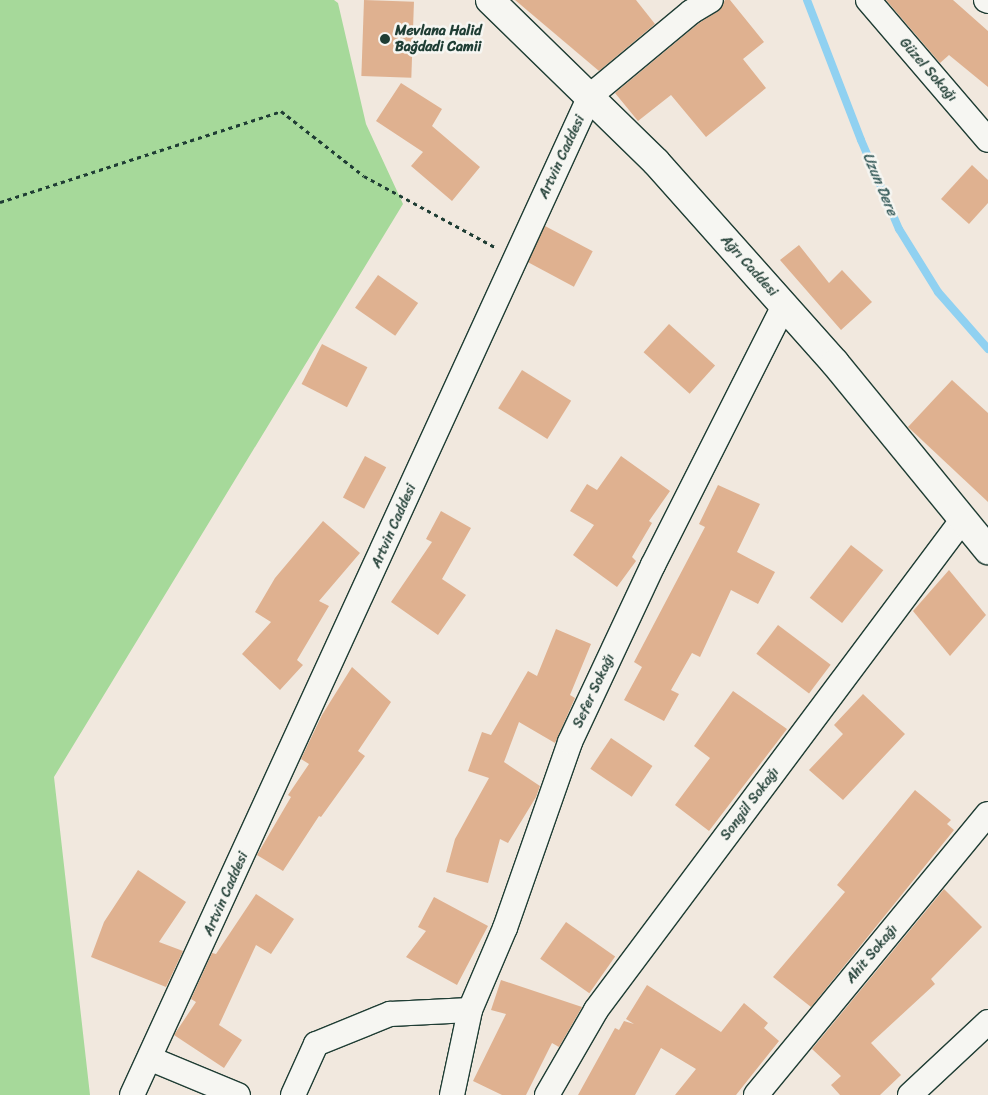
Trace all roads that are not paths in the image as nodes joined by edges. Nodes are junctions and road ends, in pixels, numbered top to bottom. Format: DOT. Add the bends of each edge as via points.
graph roads {
  1 [pos="490,0"];
  2 [pos="711,0"];
  3 [pos="868,0"];
  4 [pos="590,96"];
  5 [pos="988,140"];
  6 [pos="784,306"];
  7 [pos="963,519"];
  8 [pos="988,550"];
  9 [pos="988,814"];
  10 [pos="470,1010"];
  11 [pos="987,1023"];
  12 [pos="151,1059"];
  13 [pos="132,1095"];
  14 [pos="238,1095"];
  15 [pos="293,1095"];
  16 [pos="452,1095"];
  17 [pos="547,1095"];
  18 [pos="756,1095"];
  19 [pos="910,1095"];
  1 -- 4 [label="main road, Ağrı Caddesi"];
  2 -- 4 [label="street, Artvin Caddesi" via="691,12"];
  3 -- 5 [label="street, Güzel Sokağı"];
  4 -- 6 [label="main road, Ağrı Caddesi" via="656,162"];
  4 -- 12 [label="street, Artvin Caddesi"];
  6 -- 7 [label="main road, Ağrı Caddesi"];
  6 -- 10 [label="street, Sefer Sokağı" via="653,565 570,742 505,928"];
  7 -- 8 [label="main road, Ağrı Caddesi"];
  7 -- 17 [label="street, Songül Sokağı" via="596,1010"];
  9 -- 18 [label="street, Ahit Sokağı"];
  10 -- 15 [label="street" via="390,1014 316,1044"];
  10 -- 16 [label="street, Sefer Sokağı"];
  11 -- 19 [label="street"];
  12 -- 13 [label="street, Artvin Caddesi"];
  12 -- 14 [label="street"];
}
